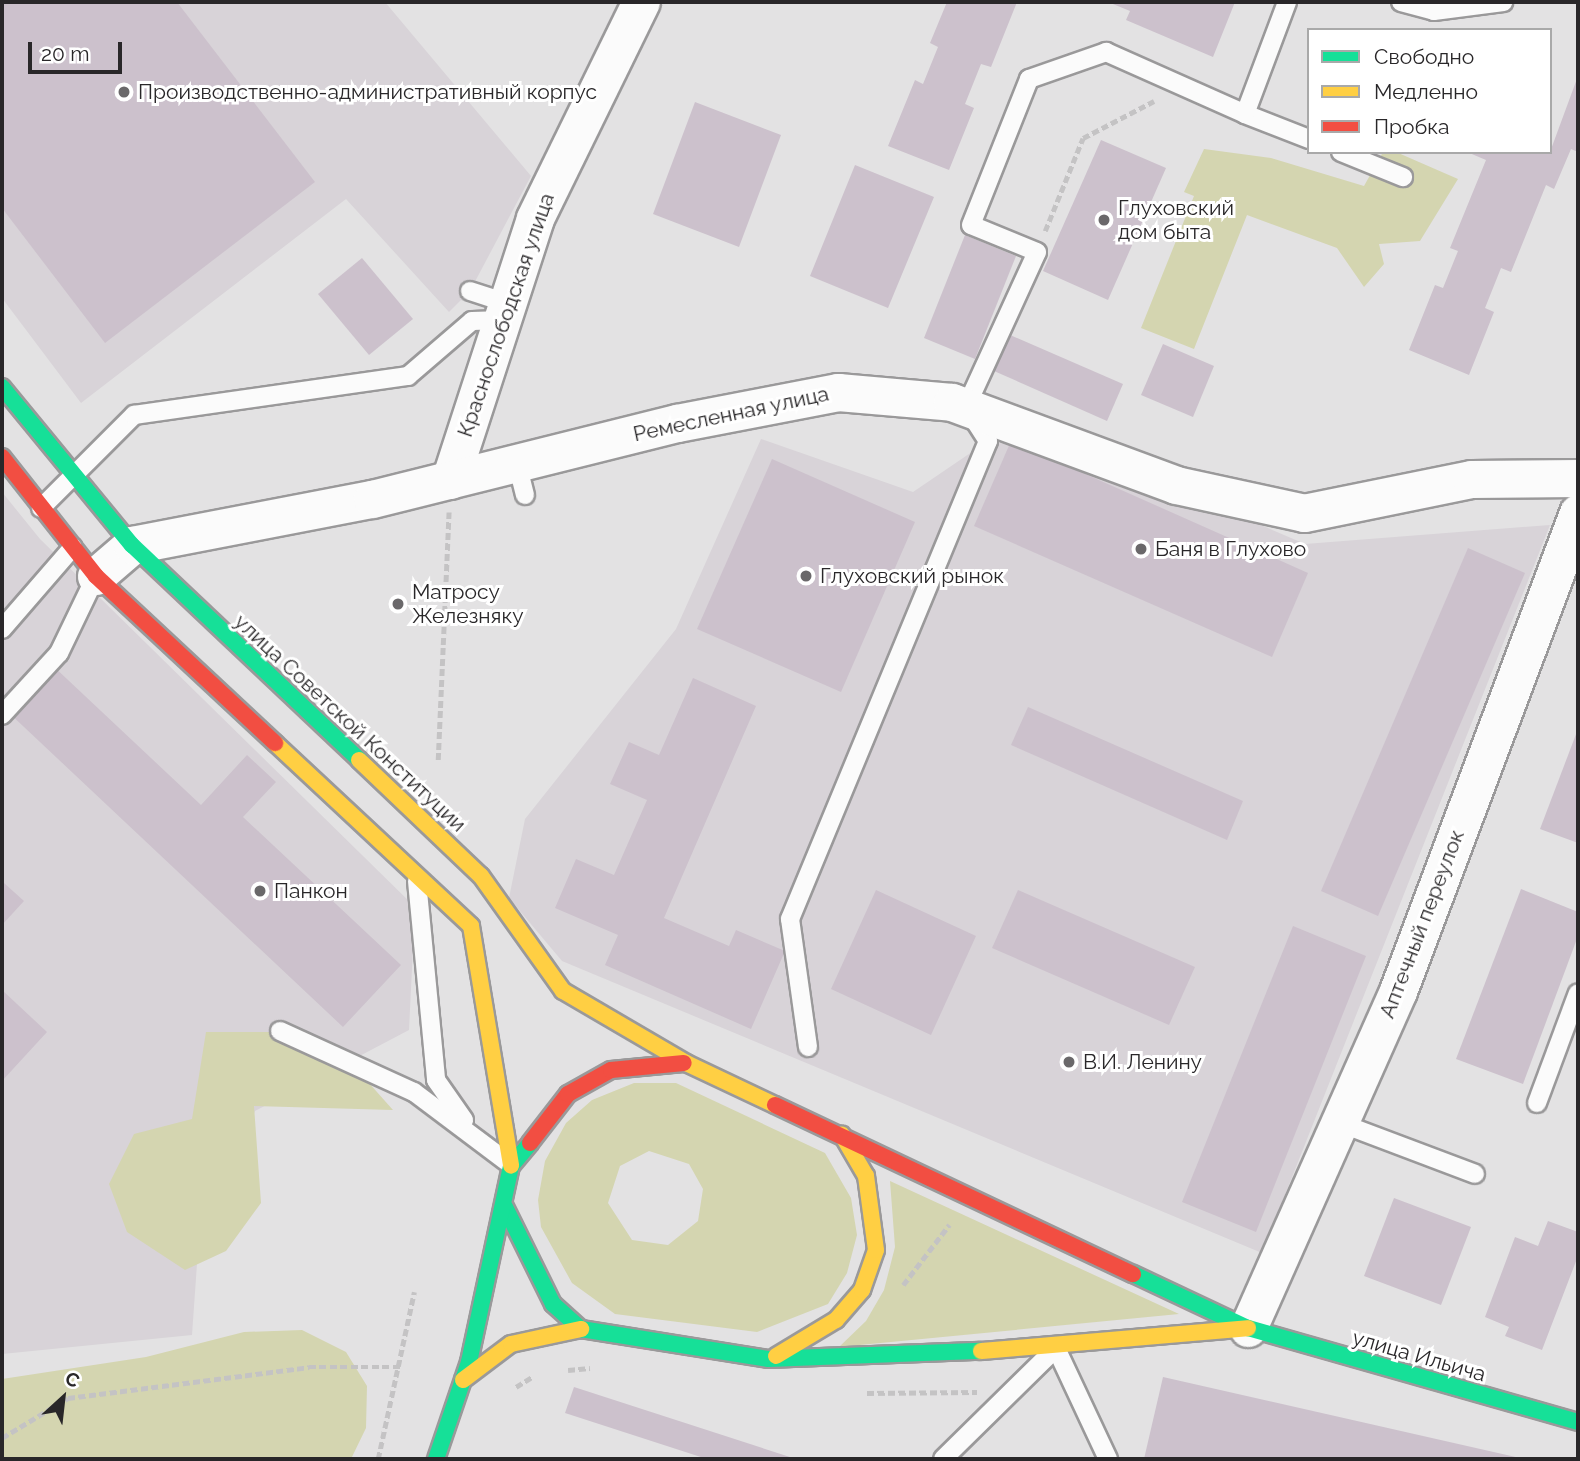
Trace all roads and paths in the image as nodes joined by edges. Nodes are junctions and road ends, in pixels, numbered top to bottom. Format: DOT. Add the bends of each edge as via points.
graph roads {
  1 [pos="641,2"];
  2 [pos="1287,2"];
  3 [pos="1401,2"];
  4 [pos="1503,2"];
  5 [pos="1182,86"];
  6 [pos="1245,114"];
  7 [pos="1307,138"];
  8 [pos="1346,154"];
  9 [pos="1404,177"];
  10 [pos="1037,252"];
  11 [pos="470,291"];
  12 [pos="506,311"];
  13 [pos="2,387"];
  14 [pos="966,407"];
  15 [pos="2,457"];
  16 [pos="1578,478"];
  17 [pos="75,480"];
  18 [pos="450,480"];
  19 [pos="41,508"];
  20 [pos="1578,513"];
  21 [pos="132,545"];
  22 [pos="73,547"];
  23 [pos="96,576"];
  24 [pos="2,629"];
  25 [pos="2,715"];
  26 [pos="438,760"];
  27 [pos="417,876"];
  28 [pos="1578,993"];
  29 [pos="280,1031"];
  30 [pos="808,1047"];
  31 [pos="686,1063"];
  32 [pos="1537,1103"];
  33 [pos="1343,1124"];
  34 [pos="470,1128"];
  35 [pos="504,1128"];
  36 [pos="842,1135"];
  37 [pos="511,1166"];
  38 [pos="1475,1174"];
  39 [pos="505,1207"];
  40 [pos="950,1223"];
  41 [pos="900,1289"];
  42 [pos="414,1292"];
  43 [pos="1248,1328"];
  44 [pos="581,1329"];
  45 [pos="1056,1348"];
  46 [pos="768,1359"];
  47 [pos="402,1367"];
  48 [pos="463,1380"];
  49 [pos="1578,1422"];
  50 [pos="2,1437"];
  51 [pos="378,1459"];
  52 [pos="436,1459"];
  53 [pos="943,1459"];
  54 [pos="1108,1459"];
  1 -- 12 [label="street, Краснослободская улица" via="536,218"];
  2 -- 6 [label="lane"];
  3 -- 4 [label="lane" via="1434,11"];
  5 -- 6 [label="lane"];
  5 -- 10 [label="path" via="1083,138"];
  5 -- 10 [label="lane" via="1106,52 1029,79 971,225"];
  6 -- 7 [label="lane"];
  8 -- 9 [label="lane"];
  10 -- 14 [label="lane"];
  11 -- 12 [label="lane"];
  12 -- 17 [label="lane" via="472,321 408,376 134,415"];
  12 -- 18 [label="street, Краснослободская улица"];
  13 -- 17 [label="street, улица Советской Конституции"];
  14 -- 16 [label="street, Ремесленная улица" via="1177,485 1304,513 1471,479"];
  14 -- 18 [label="street, Ремесленная улица" via="838,392 521,479"];
  14 -- 30 [label="lane" via="988,440 790,919"];
  15 -- 19 [label="street"];
  17 -- 19 [label="lane"];
  17 -- 21 [label="street, улица Советской Конституции"];
  18 -- 21 [label="street, Ремесленная улица"];
  18 -- 26 [label="path"];
  19 -- 22 [label="street"];
  20 -- 33 [label="street, Аптечный переулок"];
  21 -- 23 [label="street, Ремесленная улица"];
  21 -- 31 [label="street, улица Советской Конституции" via="481,876 563,991"];
  22 -- 23 [label="street"];
  22 -- 24 [label="lane"];
  23 -- 25 [label="lane" via="59,653"];
  23 -- 27 [label="street"];
  27 -- 34 [label="lane" via="436,1080"];
  27 -- 35 [label="street" via="471,926"];
  28 -- 32 [label="lane"];
  29 -- 34 [label="lane" via="414,1092"];
  31 -- 36 [label="street, улица Советской Конституции"];
  31 -- 37 [label="street" via="611,1070 568,1094"];
  33 -- 38 [label="lane"];
  33 -- 43 [label="street, Аптечный переулок"];
  34 -- 35 [label="lane"];
  34 -- 37 [label="lane"];
  35 -- 37 [label="street"];
  36 -- 43 [label="street, улица Советской Конституции"];
  36 -- 46 [label="street" via="866,1176 876,1250 862,1290 836,1320 809,1342"];
  37 -- 39 [label="street"];
  39 -- 44 [label="street" via="553,1304"];
  39 -- 48 [label="street"];
  40 -- 41 [label="path"];
  42 -- 47 [label="path"];
  43 -- 45 [label="street"];
  43 -- 49 [label="street, улица Ильича"];
  44 -- 46 [label="street"];
  44 -- 48 [label="street" via="511,1344"];
  45 -- 46 [label="street"];
  45 -- 53 [label="lane"];
  45 -- 54 [label="lane"];
  47 -- 50 [label="path" via="309,1367 68,1398"];
  47 -- 51 [label="path"];
  48 -- 52 [label="street"];
}
